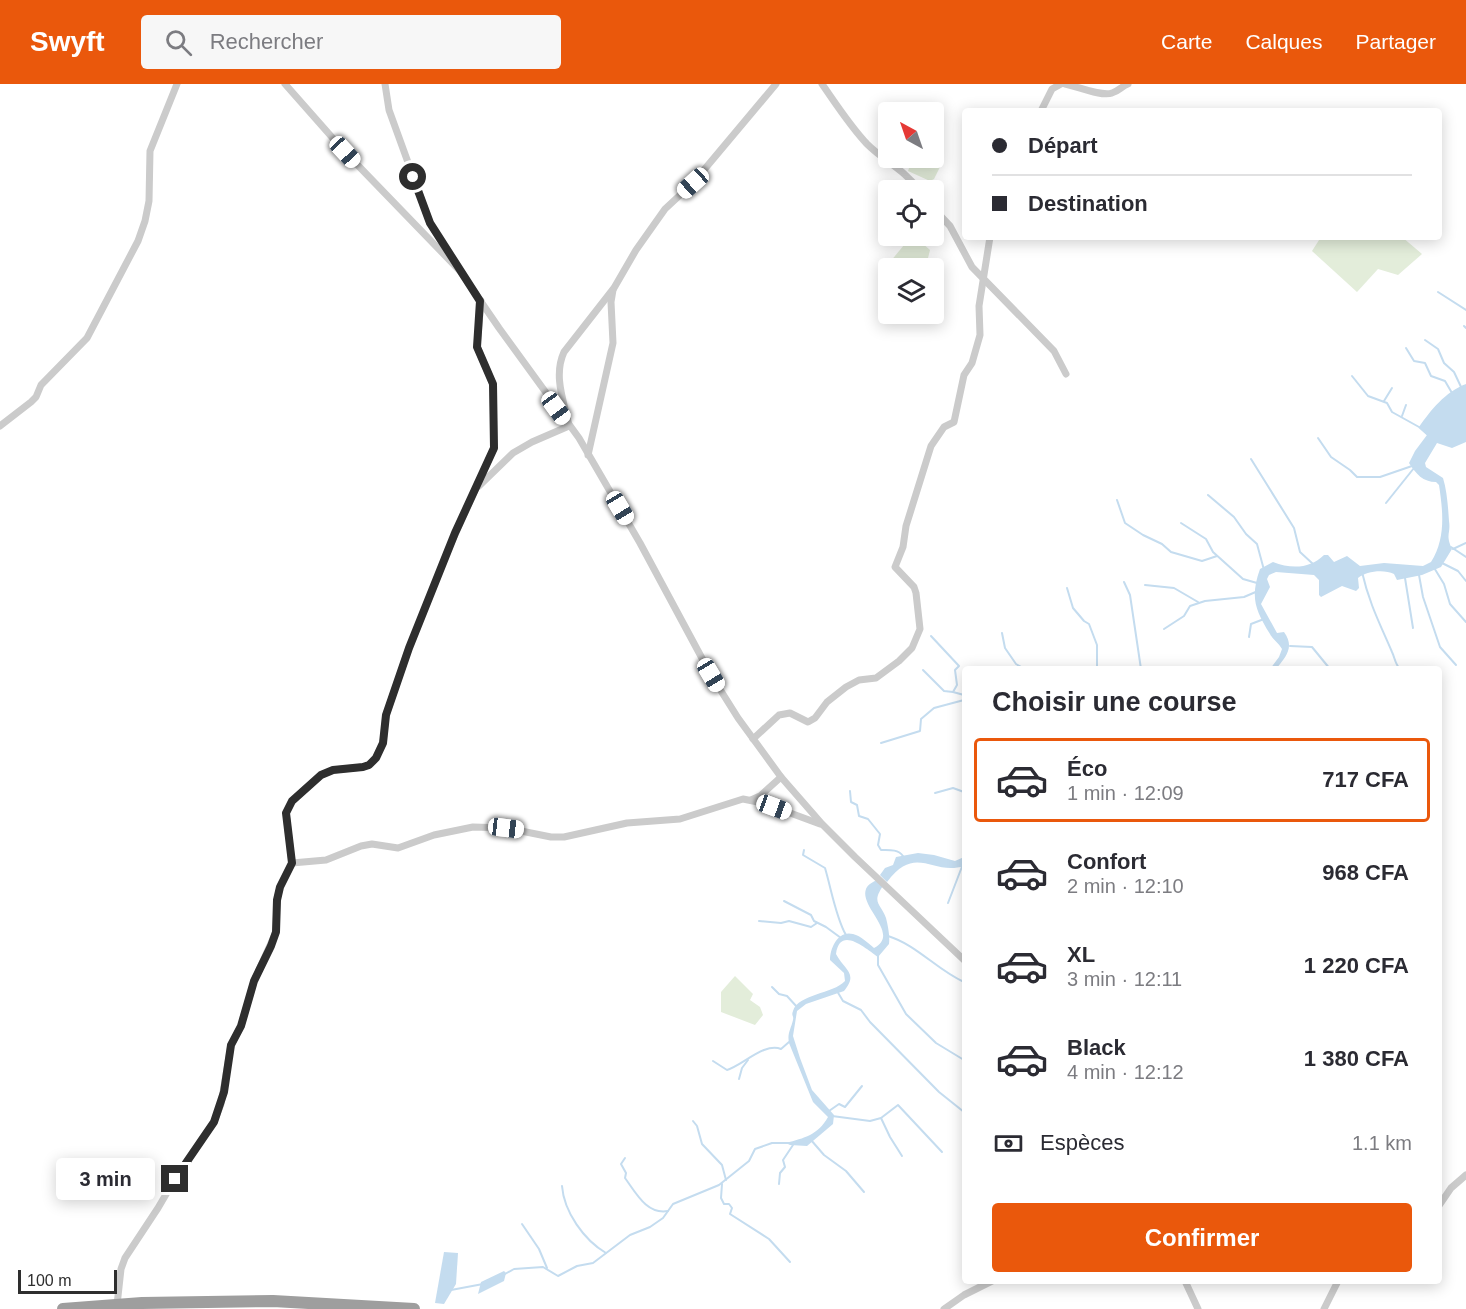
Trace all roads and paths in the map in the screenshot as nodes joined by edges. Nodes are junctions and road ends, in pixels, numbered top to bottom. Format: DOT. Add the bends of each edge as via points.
graph roads {
  1 [pos="177,84"];
  2 [pos="285,84"];
  3 [pos="385,84"];
  4 [pos="776,84"];
  5 [pos="822,84"];
  6 [pos="1063,84"];
  7 [pos="1128,84"];
  8 [pos="1042,108"];
  9 [pos="912,180"];
  10 [pos="944,220"];
  11 [pos="989,240"];
  12 [pos="460,271"];
  13 [pos="982,279"];
  14 [pos="614,288"];
  15 [pos="480,301"];
  16 [pos="1066,374"];
  17 [pos="0,426"];
  18 [pos="569,426"];
  19 [pos="588,455"];
  20 [pos="476,489"];
  21 [pos="753,739"];
  22 [pos="781,777"];
  23 [pos="751,800"];
  24 [pos="822,824"];
  25 [pos="292,863"];
  26 [pos="962,958"];
  27 [pos="1466,1175"];
  28 [pos="1442,1201"];
  29 [pos="986,1284"];
  30 [pos="1186,1284"];
  31 [pos="1336,1284"];
  32 [pos="117,1305"];
  33 [pos="63,1309"];
  34 [pos="414,1309"];
  35 [pos="944,1309"];
  36 [pos="1198,1309"];
  37 [pos="1324,1309"];
  1 -- 17 [label="street" via="150,151 149,201 138,241 87,338 41,385 36,397"];
  2 -- 12 [label="street"];
  3 -- 12 [label="street" via="392,120 430,223"];
  4 -- 14 [label="street" via="693,183 665,208"];
  5 -- 9 [label="street" via="868,145"];
  6 -- 7 [label="street" via="1106,94"];
  6 -- 8 [label="street" via="1052,88"];
  10 -- 13 [label="street"];
  11 -- 13 [label="street"];
  12 -- 15 [label="street"];
  13 -- 16 [label="street" via="1054,351"];
  13 -- 21 [label="street" via="980,335 964,375 956,416 931,446 895,564 916,593 920,629 912,648 876,678 846,687 815,718 808,722 790,713 779,715"];
  14 -- 18 [label="street" via="560,360 558,379"];
  14 -- 19 [label="street" via="610,302 613,343"];
  15 -- 18 [label="street"];
  15 -- 20 [label="street" via="477,347 493,384 494,448"];
  18 -- 19 [label="street"];
  18 -- 20 [label="street" via="513,453"];
  19 -- 21 [label="street" via="711,675"];
  20 -- 25 [label="street" via="409,648 376,758 369,765 327,772 292,801 286,813"];
  21 -- 22 [label="street"];
  22 -- 23 [label="street"];
  22 -- 24 [label="street"];
  23 -- 24 [label="street"];
  23 -- 25 [label="street" via="731,801 680,819 627,823 564,837 506,828 463,828 398,849 372,844 326,860"];
  24 -- 26 [label="street"];
  25 -- 32 [label="street" via="280,887 274,939 231,1045 224,1092 214,1122 125,1258"];
  27 -- 28 [label="street"];
  29 -- 35 [label="street"];
  30 -- 36 [label="street"];
  31 -- 37 [label="street"];
  32 -- 33 [label="highway"];
  32 -- 34 [label="highway" via="273,1301"];
}
